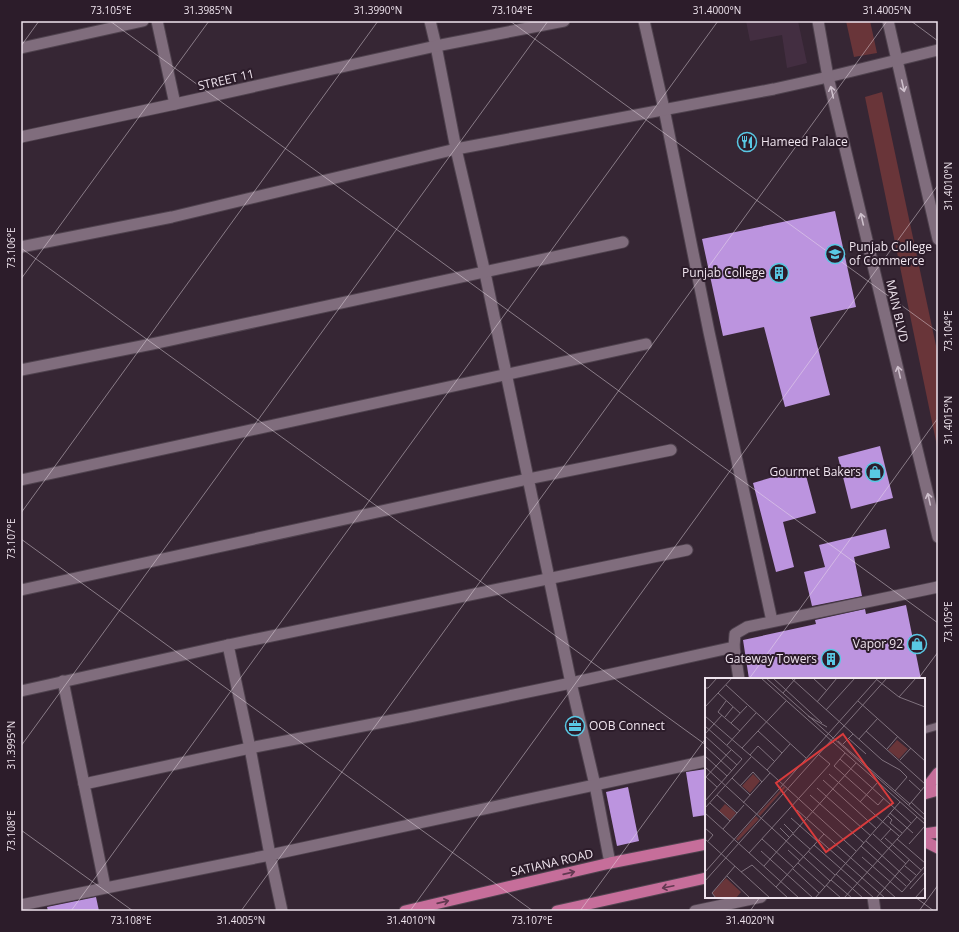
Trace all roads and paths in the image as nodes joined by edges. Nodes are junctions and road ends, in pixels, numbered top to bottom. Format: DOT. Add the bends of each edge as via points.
graph roads {
  1 [pos="143,21"];
  2 [pos="157,21"];
  3 [pos="430,21"];
  4 [pos="564,21"];
  5 [pos="644,21"];
  6 [pos="818,21"];
  7 [pos="888,21"];
  8 [pos="436,46"];
  9 [pos="21,48"];
  10 [pos="938,50"];
  11 [pos="896,60"];
  12 [pos="828,77"];
  13 [pos="175,104"];
  14 [pos="664,109"];
  15 [pos="21,137"];
  16 [pos="456,149"];
  17 [pos="938,239"];
  18 [pos="623,242"];
  19 [pos="21,247"];
  20 [pos="485,273"];
  21 [pos="646,344"];
  22 [pos="21,370"];
  23 [pos="506,374"];
  24 [pos="670,450"];
  25 [pos="528,479"];
  26 [pos="21,480"];
  27 [pos="938,537"];
  28 [pos="688,550"];
  29 [pos="549,579"];
  30 [pos="938,587"];
  31 [pos="21,590"];
  32 [pos="772,621"];
  33 [pos="228,646"];
  34 [pos="734,648"];
  35 [pos="739,678"];
  36 [pos="63,681"];
  37 [pos="571,683"];
  38 [pos="21,691"];
  39 [pos="938,726"];
  40 [pos="925,730"];
  41 [pos="250,748"];
  42 [pos="705,761"];
  43 [pos="938,773"];
  44 [pos="84,784"];
  45 [pos="595,785"];
  46 [pos="938,790"];
  47 [pos="925,791"];
  48 [pos="925,792"];
  49 [pos="938,832"];
  50 [pos="925,834"];
  51 [pos="705,844"];
  52 [pos="270,855"];
  53 [pos="610,863"];
  54 [pos="705,878"];
  55 [pos="105,887"];
  56 [pos="756,898"];
  57 [pos="873,898"];
  58 [pos="21,905"];
  59 [pos="282,911"];
  60 [pos="405,911"];
  61 [pos="557,911"];
  62 [pos="695,911"];
  63 [pos="875,911"];
  1 -- 9 [label="street"];
  2 -- 13 [label="street"];
  3 -- 8 [label="street"];
  4 -- 8 [label="street, STREET 11"];
  5 -- 14 [label="street"];
  6 -- 12 [label="street, MAIN BLVD"];
  7 -- 11 [label="street"];
  8 -- 13 [label="street, STREET 11"];
  8 -- 16 [label="street"];
  10 -- 11 [label="street"];
  11 -- 12 [label="street"];
  11 -- 17 [label="street, one-way"];
  12 -- 14 [label="street"];
  27 -- 12 [label="street, MAIN BLVD, one-way"];
  13 -- 15 [label="street, STREET 11"];
  14 -- 16 [label="street"];
  14 -- 32 [label="street"];
  16 -- 19 [label="street" via="172,217"];
  16 -- 20 [label="street"];
  18 -- 20 [label="street"];
  20 -- 22 [label="street"];
  20 -- 23 [label="street"];
  21 -- 23 [label="street"];
  23 -- 25 [label="street"];
  23 -- 26 [label="street"];
  24 -- 25 [label="street"];
  25 -- 29 [label="street"];
  25 -- 31 [label="street"];
  28 -- 29 [label="street"];
  29 -- 33 [label="street"];
  29 -- 37 [label="street"];
  30 -- 32 [label="street"];
  32 -- 34 [label="street" via="747,627 735,634"];
  33 -- 36 [label="street"];
  33 -- 41 [label="street"];
  34 -- 35 [label="street"];
  34 -- 37 [label="street"];
  36 -- 38 [label="street"];
  36 -- 44 [label="street"];
  37 -- 41 [label="street"];
  37 -- 45 [label="street"];
  39 -- 40 [label="lane"];
  41 -- 44 [label="street"];
  41 -- 52 [label="street"];
  42 -- 45 [label="street"];
  43 -- 47 [label="main road"];
  44 -- 55 [label="street"];
  45 -- 52 [label="street"];
  45 -- 53 [label="street"];
  46 -- 48 [label="main road"];
  49 -- 50 [label="main road"];
  51 -- 53 [label="main road, SATIANA ROAD"];
  52 -- 55 [label="street"];
  52 -- 59 [label="street"];
  60 -- 53 [label="main road, SATIANA ROAD, one-way"];
  54 -- 61 [label="main road, one-way"];
  55 -- 58 [label="street"];
  56 -- 62 [label="street"];
  57 -- 63 [label="street"];
}
